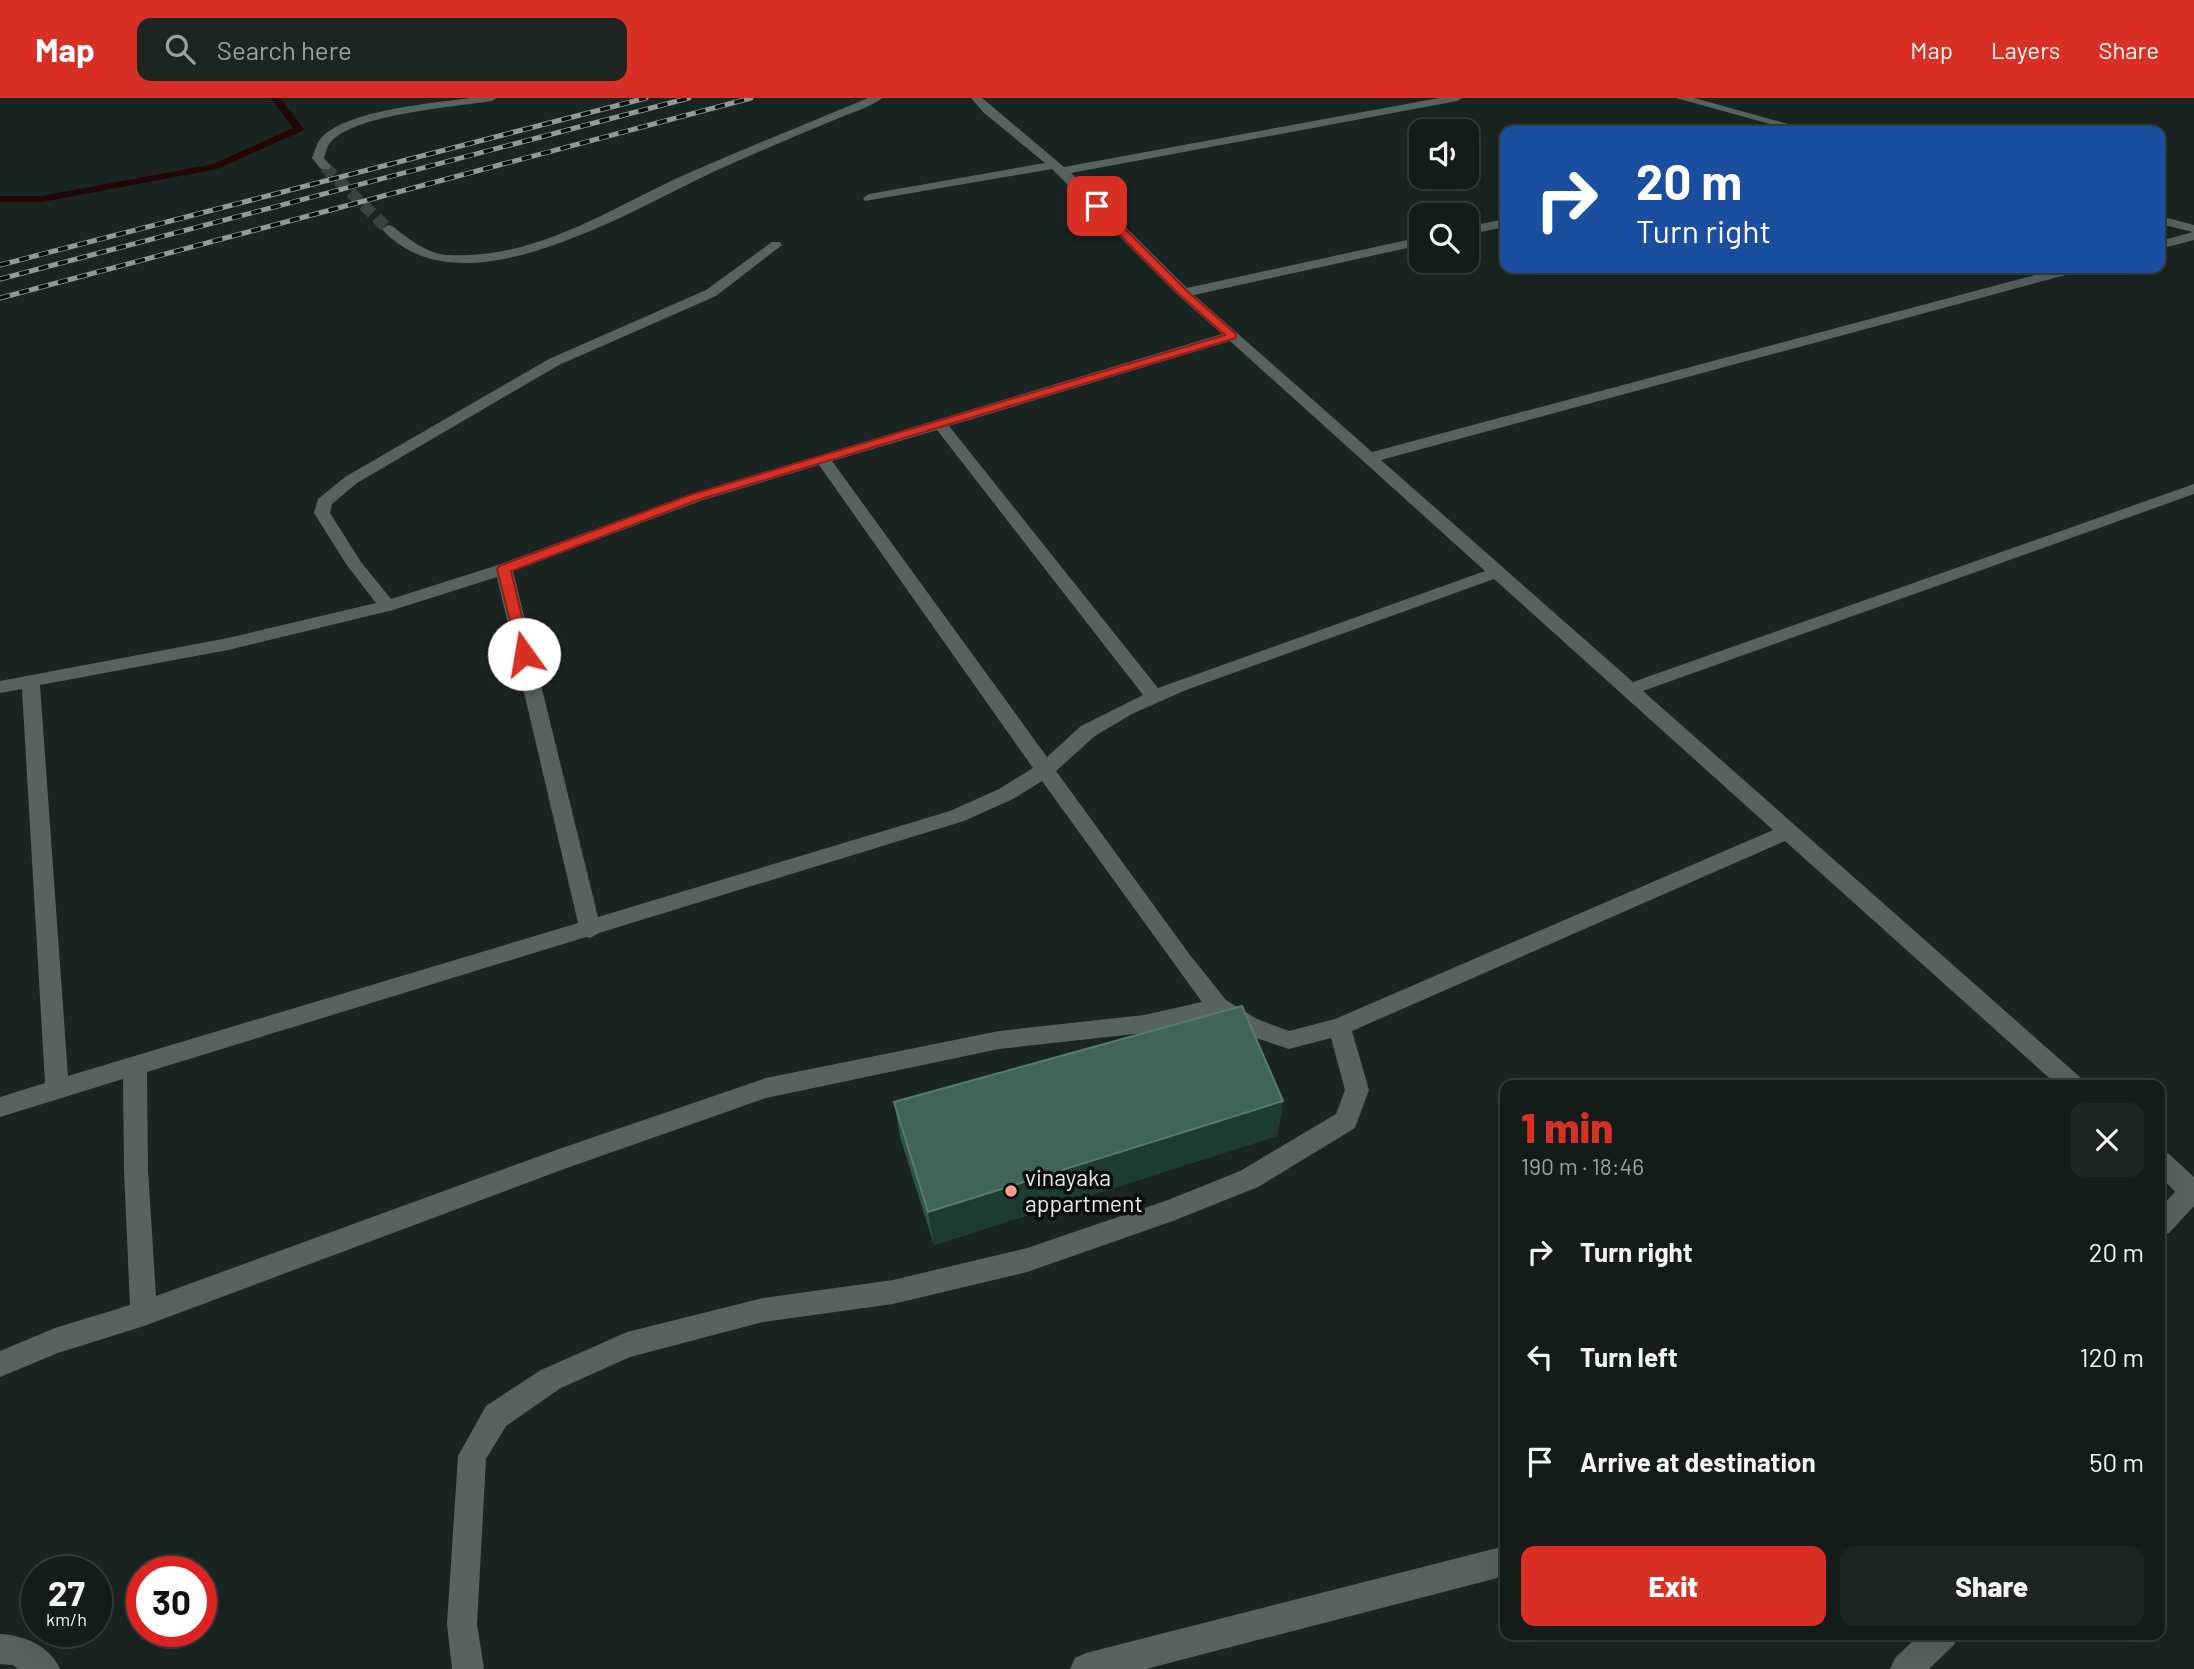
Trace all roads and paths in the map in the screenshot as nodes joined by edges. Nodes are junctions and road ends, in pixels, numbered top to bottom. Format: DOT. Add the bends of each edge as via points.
graph roads {
  1 [pos="492,98"];
  2 [pos="877,98"];
  3 [pos="976,98"];
  4 [pos="1457,98"];
  5 [pos="1681,98"];
  6 [pos="1788,126"];
  7 [pos="325,167"];
  8 [pos="1058,168"];
  9 [pos="869,198"];
  10 [pos="2165,221"];
  11 [pos="1500,224"];
  12 [pos="1479,228"];
  13 [pos="388,229"];
  14 [pos="2194,229"];
  15 [pos="2194,236"];
  16 [pos="776,244"];
  17 [pos="1409,244"];
  18 [pos="2165,244"];
  19 [pos="2056,273"];
  20 [pos="1184,293"];
  21 [pos="1232,336"];
  22 [pos="939,423"];
  23 [pos="822,458"];
  24 [pos="1369,458"];
  25 [pos="2194,489"];
  26 [pos="504,569"];
  27 [pos="1498,572"];
  28 [pos="387,606"];
  29 [pos="31,681"];
  30 [pos="0,687"];
  31 [pos="1629,690"];
  32 [pos="1155,696"];
  33 [pos="1045,770"];
  34 [pos="1789,831"];
  35 [pos="590,930"];
  36 [pos="1218,1006"];
  37 [pos="1339,1027"];
  38 [pos="135,1064"];
  39 [pos="2067,1080"];
  40 [pos="57,1090"];
  41 [pos="0,1107"];
  42 [pos="2165,1166"];
  43 [pos="2193,1191"];
  44 [pos="2165,1220"];
  45 [pos="144,1313"];
  46 [pos="0,1364"];
  47 [pos="1500,1562"];
  48 [pos="1937,1640"];
  49 [pos="0,1649"];
  50 [pos="44,1669"];
  51 [pos="467,1669"];
  52 [pos="1086,1669"];
  53 [pos="1906,1669"];
  1 -- 7 [label="street" via="348,125 325,140 318,158"];
  2 -- 13 [label="street" via="694,175 557,241 500,257 444,259 412,247"];
  3 -- 8 [label="street"];
  4 -- 8 [label="street"];
  5 -- 6 [label="street"];
  8 -- 9 [label="street"];
  8 -- 20 [label="street"];
  10 -- 14 [label="street"];
  11 -- 12 [label="street"];
  15 -- 18 [label="street"];
  16 -- 28 [label="street" via="711,293 554,362 351,480 324,502 322,513 332,533"];
  17 -- 20 [label="street"];
  19 -- 24 [label="street"];
  20 -- 21 [label="street"];
  21 -- 22 [label="street"];
  21 -- 24 [label="street"];
  22 -- 23 [label="street"];
  22 -- 32 [label="street"];
  23 -- 26 [label="street" via="694,498"];
  23 -- 33 [label="street"];
  24 -- 27 [label="street"];
  25 -- 31 [label="street"];
  26 -- 28 [label="street"];
  26 -- 35 [label="street"];
  27 -- 31 [label="street"];
  27 -- 32 [label="street"];
  28 -- 29 [label="street" via="228,644"];
  29 -- 30 [label="street"];
  29 -- 40 [label="street"];
  31 -- 34 [label="street"];
  32 -- 33 [label="street" via="1088,731"];
  33 -- 35 [label="street" via="957,816"];
  33 -- 36 [label="street"];
  34 -- 37 [label="street"];
  34 -- 39 [label="street"];
  35 -- 38 [label="street"];
  36 -- 37 [label="street" via="1249,1026 1289,1040"];
  36 -- 45 [label="street" via="1144,1024 999,1040 766,1088"];
  37 -- 51 [label="street" via="1357,1090 1346,1121 1249,1179 1027,1260 893,1292 763,1310 627,1345 551,1379 496,1416 472,1456 463,1624"];
  38 -- 40 [label="street"];
  38 -- 45 [label="street"];
  40 -- 41 [label="street"];
  42 -- 43 [label="street"];
  43 -- 44 [label="street"];
  45 -- 46 [label="street"];
  47 -- 52 [label="street"];
  48 -- 53 [label="street"];
  49 -- 50 [label="street" via="18,1650"];
}
